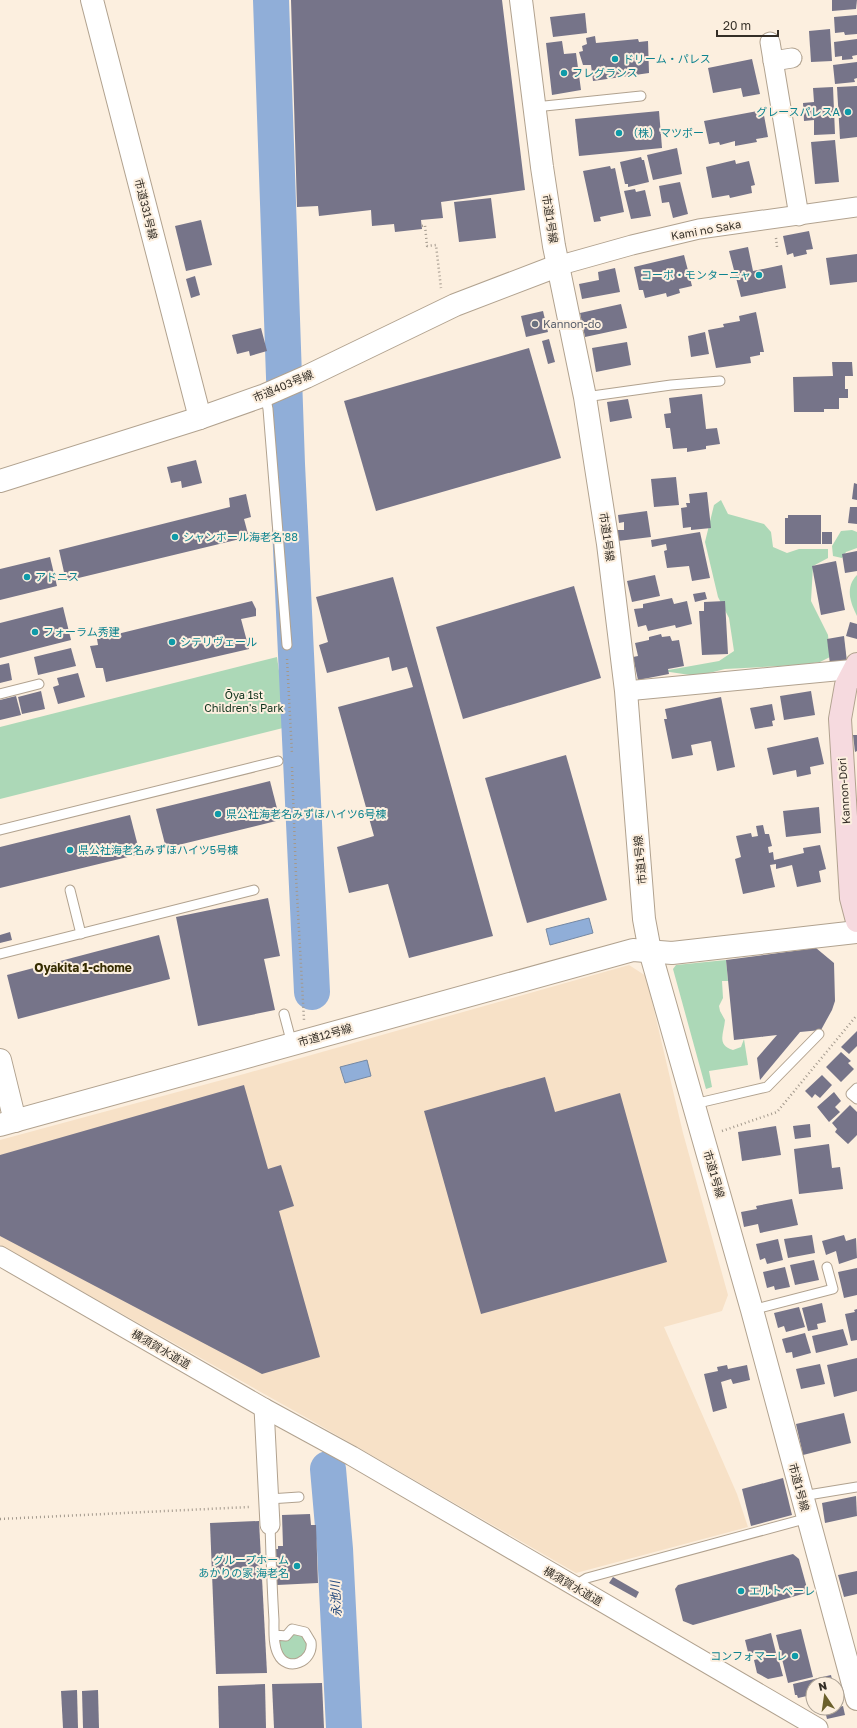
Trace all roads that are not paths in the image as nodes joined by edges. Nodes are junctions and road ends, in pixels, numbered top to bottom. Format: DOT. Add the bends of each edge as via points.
graph roads {
  1 [pos="92,0"];
  2 [pos="521,0"];
  3 [pos="770,42"];
  4 [pos="792,58"];
  5 [pos="773,61"];
  6 [pos="641,96"];
  7 [pos="534,107"];
  8 [pos="857,207"];
  9 [pos="799,216"];
  10 [pos="557,266"];
  11 [pos="720,381"];
  12 [pos="270,393"];
  13 [pos="585,397"];
  14 [pos="200,418"];
  15 [pos="0,481"];
  16 [pos="287,645"];
  17 [pos="856,667"];
  18 [pos="39,684"];
  19 [pos="626,691"];
  20 [pos="0,694"];
  21 [pos="278,761"];
  22 [pos="0,830"];
  23 [pos="70,890"];
  24 [pos="254,890"];
  25 [pos="857,921"];
  26 [pos="857,932"];
  27 [pos="81,934"];
  28 [pos="650,951"];
  29 [pos="0,954"];
  30 [pos="284,1014"];
  31 [pos="819,1034"];
  32 [pos="292,1044"];
  33 [pos="0,1060"];
  34 [pos="857,1088"];
  35 [pos="857,1100"];
  36 [pos="694,1104"];
  37 [pos="8,1123"];
  38 [pos="0,1256"];
  39 [pos="827,1267"];
  40 [pos="752,1310"];
  41 [pos="264,1408"];
  42 [pos="857,1487"];
  43 [pos="802,1496"];
  44 [pos="299,1497"];
  45 [pos="269,1502"];
  46 [pos="808,1518"];
  47 [pos="270,1525"];
  48 [pos="574,1587"];
  49 [pos="275,1634"];
  50 [pos="857,1699"];
  51 [pos="818,1728"];
  1 -- 14 [label="street, 市道331号線"];
  2 -- 7 [label="street, 市道1号線"];
  3 -- 5 [label="street"];
  4 -- 5 [label="street"];
  5 -- 9 [label="street"];
  6 -- 7 [label="lane"];
  7 -- 10 [label="street, 市道1号線"];
  8 -- 9 [label="street, Kami no Saka"];
  9 -- 10 [label="street, Kami no Saka" via="699,229"];
  10 -- 12 [label="street, 市道403号線" via="455,305"];
  10 -- 13 [label="street, 市道1号線"];
  11 -- 13 [label="lane"];
  12 -- 14 [label="street, 市道403号線"];
  12 -- 16 [label="lane" via="268,409"];
  13 -- 19 [label="street, 市道1号線" via="608,544"];
  14 -- 15 [label="street, 市道403号線"];
  17 -- 19 [label="street"];
  17 -- 25 [label="main road, Kannon-Dōri" via="846,685 840,719 851,898"];
  18 -- 20 [label="lane"];
  19 -- 28 [label="street, 市道1号線" via="644,919"];
  21 -- 22 [label="lane"];
  23 -- 27 [label="lane"];
  24 -- 27 [label="lane"];
  26 -- 28 [label="street, 市道12号線" via="672,953"];
  27 -- 29 [label="lane"];
  28 -- 32 [label="street, 市道12号線" via="633,950 579,964"];
  28 -- 36 [label="street, 市道1号線"];
  30 -- 32 [label="lane"];
  31 -- 36 [label="lane" via="767,1087"];
  32 -- 37 [label="street, 市道12号線"];
  33 -- 37 [label="street"];
  34 -- 35 [label="lane" via="851,1094"];
  36 -- 40 [label="street, 市道1号線"];
  38 -- 41 [label="street, 横須賀水道道"];
  39 -- 40 [label="lane" via="833,1289"];
  40 -- 43 [label="street, 市道1号線"];
  41 -- 45 [label="street"];
  41 -- 48 [label="street, 横須賀水道道"];
  42 -- 43 [label="lane"];
  43 -- 46 [label="street, 市道1号線"];
  44 -- 45 [label="lane"];
  45 -- 47 [label="street"];
  46 -- 48 [label="lane" via="587,1578"];
  46 -- 50 [label="street, 市道1号線"];
  47 -- 49 [label="lane"];
  48 -- 51 [label="street, 横須賀水道道"];
  49 -- 49 [label="lane" via="278,1654 286,1662 300,1663 309,1656 311,1642 305,1632 292,1629 286,1636"];
}
